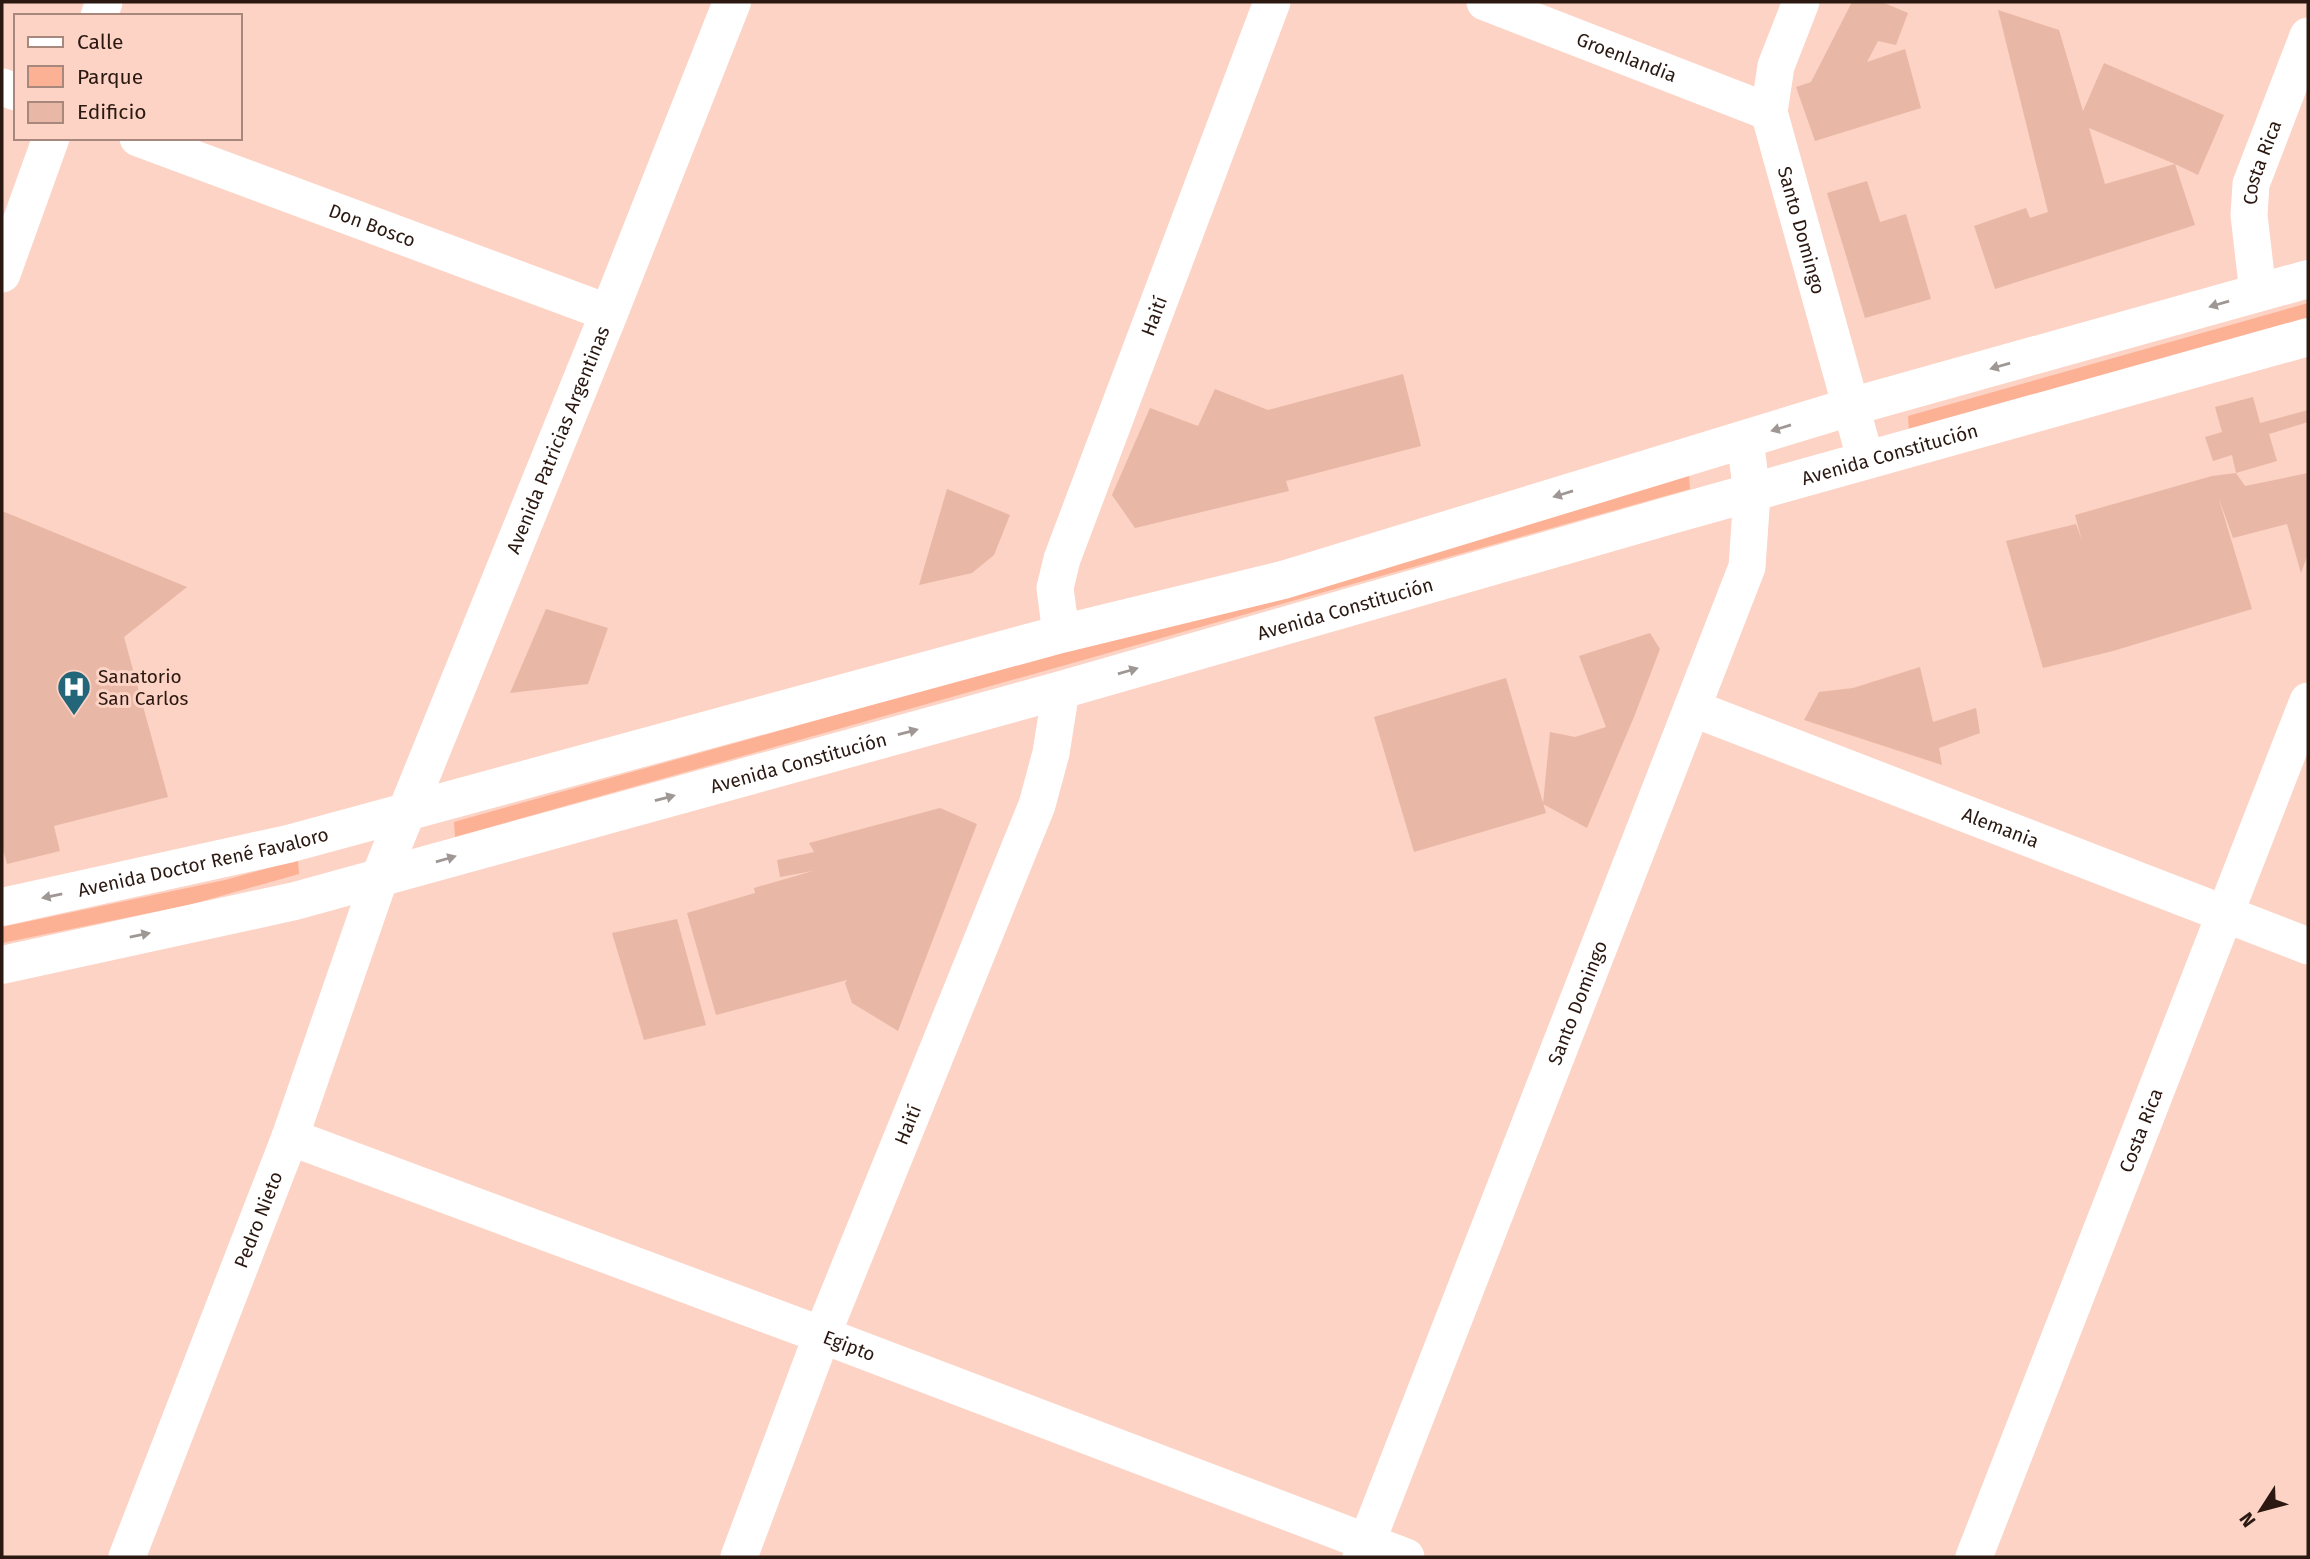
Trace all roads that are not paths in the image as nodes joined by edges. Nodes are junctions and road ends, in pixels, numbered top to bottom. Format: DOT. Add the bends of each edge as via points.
graph roads {
  1 [pos="732,2"];
  2 [pos="1272,2"];
  3 [pos="1485,2"];
  4 [pos="1801,2"];
  5 [pos="2308,36"];
  6 [pos="1769,112"];
  7 [pos="50,140"];
  8 [pos="143,140"];
  9 [pos="2,274"];
  10 [pos="2308,279"];
  11 [pos="2259,293"];
  12 [pos="609,313"];
  13 [pos="2308,337"];
  14 [pos="1850,407"];
  15 [pos="1745,439"];
  16 [pos="1866,461"];
  17 [pos="1752,494"];
  18 [pos="1061,634"];
  19 [pos="1061,690"];
  20 [pos="2308,702"];
  21 [pos="1692,708"];
  22 [pos="404,813"];
  23 [pos="380,877"];
  24 [pos="2,907"];
  25 [pos="2225,913"];
  26 [pos="2308,946"];
  27 [pos="2,965"];
  28 [pos="290,1137"];
  29 [pos="822,1335"];
  30 [pos="1364,1550"];
  31 [pos="127,1557"];
  32 [pos="739,1557"];
  33 [pos="1406,1557"];
  34 [pos="1974,1557"];
  1 -- 12 [label="main road, Avenida Patricias Argentinas"];
  2 -- 18 [label="street, Haití" via="1062,559 1055,588"];
  3 -- 6 [label="street, Groenlandia"];
  4 -- 6 [label="street, Santo Domingo" via="1776,66"];
  5 -- 11 [label="street, Costa Rica" via="2251,184 2249,215"];
  6 -- 14 [label="street, Santo Domingo"];
  7 -- 9 [label="street"];
  8 -- 12 [label="street, Don Bosco"];
  10 -- 11 [label="main road"];
  11 -- 14 [label="main road, one-way"];
  12 -- 22 [label="main road, Avenida Patricias Argentinas"];
  13 -- 16 [label="main road, Avenida Constitución"];
  14 -- 15 [label="main road, one-way"];
  14 -- 16 [label="street, Santo Domingo"];
  15 -- 17 [label="street, Santo Domingo"];
  15 -- 18 [label="main road, one-way" via="1283,580"];
  16 -- 17 [label="main road, Avenida Constitución"];
  19 -- 17 [label="main road, Avenida Constitución, one-way"];
  17 -- 21 [label="street, Santo Domingo" via="1747,567"];
  18 -- 22 [label="main road"];
  23 -- 19 [label="main road, Avenida Constitución, one-way"];
  19 -- 29 [label="street, Haití" via="1037,805"];
  20 -- 25 [label="street, Costa Rica"];
  21 -- 25 [label="street, Alemania"];
  21 -- 30 [label="street, Santo Domingo"];
  22 -- 23 [label="main road, Avenida Patricias Argentinas"];
  22 -- 24 [label="main road, Avenida Doctor René Favaloro, one-way" via="288,844"];
  27 -- 23 [label="main road, one-way" via="295,901"];
  23 -- 28 [label="street, Pedro Nieto"];
  25 -- 26 [label="street, Alemania"];
  25 -- 34 [label="street, Costa Rica"];
  28 -- 29 [label="street, Egipto"];
  28 -- 31 [label="street, Pedro Nieto"];
  29 -- 30 [label="street, Egipto"];
  29 -- 32 [label="street, Haití"];
  30 -- 33 [label="street, Egipto"];
}
